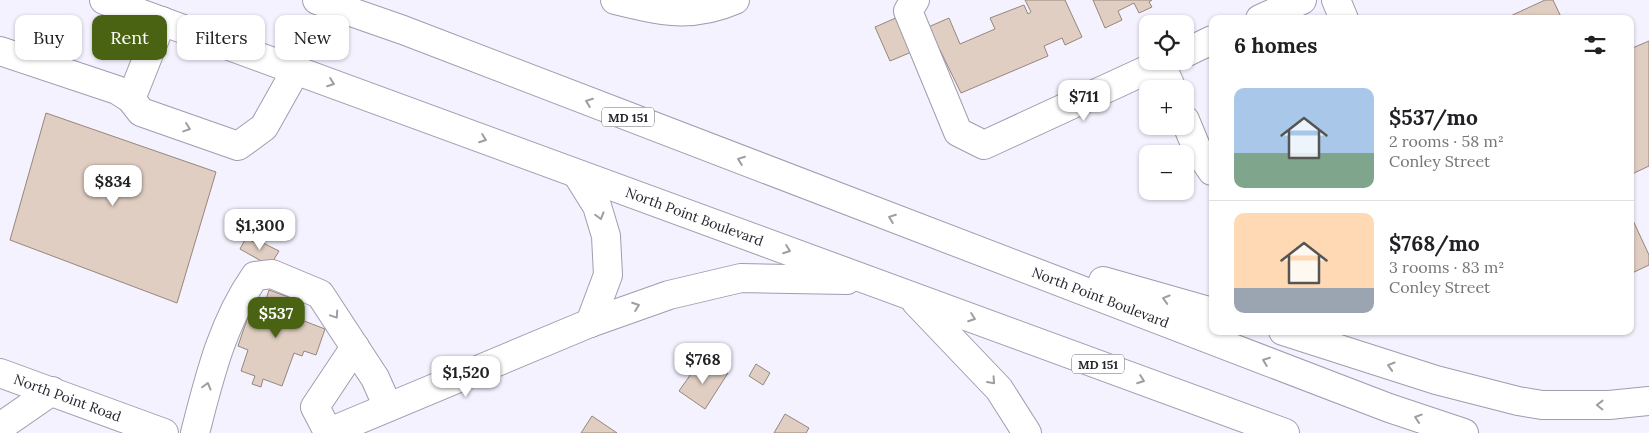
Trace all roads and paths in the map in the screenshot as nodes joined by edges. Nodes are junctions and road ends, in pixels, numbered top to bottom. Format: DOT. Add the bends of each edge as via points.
graph roads {
  1 [pos="104,0"];
  2 [pos="317,0"];
  3 [pos="367,0"];
  4 [pos="615,0"];
  5 [pos="736,0"];
  6 [pos="915,0"];
  7 [pos="1302,0"];
  8 [pos="1336,0"];
  9 [pos="145,15"];
  10 [pos="1269,15"];
  11 [pos="1342,15"];
  12 [pos="167,23"];
  13 [pos="403,30"];
  14 [pos="1209,41"];
  15 [pos="1194,48"];
  16 [pos="0,51"];
  17 [pos="150,60"];
  18 [pos="296,70"];
  19 [pos="1147,70"];
  20 [pos="136,106"];
  21 [pos="1191,135"];
  22 [pos="1209,167"];
  23 [pos="577,174"];
  24 [pos="938,235"];
  25 [pos="870,281"];
  26 [pos="910,295"];
  27 [pos="1209,311"];
  28 [pos="590,323"];
  29 [pos="1295,335"];
  30 [pos="355,347"];
  31 [pos="0,373"];
  32 [pos="52,391"];
  33 [pos="1649,400"];
  34 [pos="388,407"];
  35 [pos="0,427"];
  36 [pos="164,433"];
  37 [pos="195,433"];
  38 [pos="328,433"];
  39 [pos="1027,433"];
  40 [pos="1286,433"];
  41 [pos="1464,433"];
  1 -- 9 [label="main road, North Point Boulevard / MD 151"];
  2 -- 13 [label="main road, North Point Boulevard / MD 151"];
  3 -- 13 [label="main road"];
  4 -- 5 [label="main road" via="663,12 695,12"];
  6 -- 19 [label="main road" via="908,11 958,132 984,145"];
  7 -- 10 [label="main road"];
  8 -- 11 [label="main road"];
  12 -- 18 [label="main road, North Point Boulevard / MD 151"];
  24 -- 13 [label="main road, North Point Boulevard / MD 151, one-way"];
  14 -- 15 [label="main road"];
  16 -- 20 [label="main road" via="117,90"];
  17 -- 20 [label="main road"];
  20 -- 18 [label="main road, one-way" via="238,146 264,127"];
  18 -- 23 [label="main road, North Point Boulevard / MD 151, one-way"];
  21 -- 22 [label="main road"];
  23 -- 25 [label="main road, North Point Boulevard / MD 151, one-way"];
  23 -- 28 [label="main road, one-way" via="597,206 606,236 608,275"];
  27 -- 24 [label="main road, one-way"];
  41 -- 24 [label="main road, North Point Boulevard / MD 151, one-way" via="1389,408"];
  25 -- 26 [label="main road, North Point Boulevard / MD 151"];
  28 -- 25 [label="main road, one-way" via="669,294 741,278"];
  26 -- 39 [label="main road, one-way" via="999,389"];
  26 -- 40 [label="main road, North Point Boulevard / MD 151, one-way"];
  28 -- 34 [label="main road"];
  33 -- 29 [label="main road, one-way" via="1610,405 1542,405 1518,401 1436,380"];
  30 -- 34 [label="main road" via="375,378"];
  37 -- 30 [label="main road, one-way" via="215,357 241,296 255,276 272,274 320,294"];
  30 -- 38 [label="main road" via="315,407"];
  31 -- 32 [label="main road, North Point Road"];
  32 -- 35 [label="main road"];
  32 -- 36 [label="main road, North Point Road"];
  34 -- 38 [label="main road"];
}
